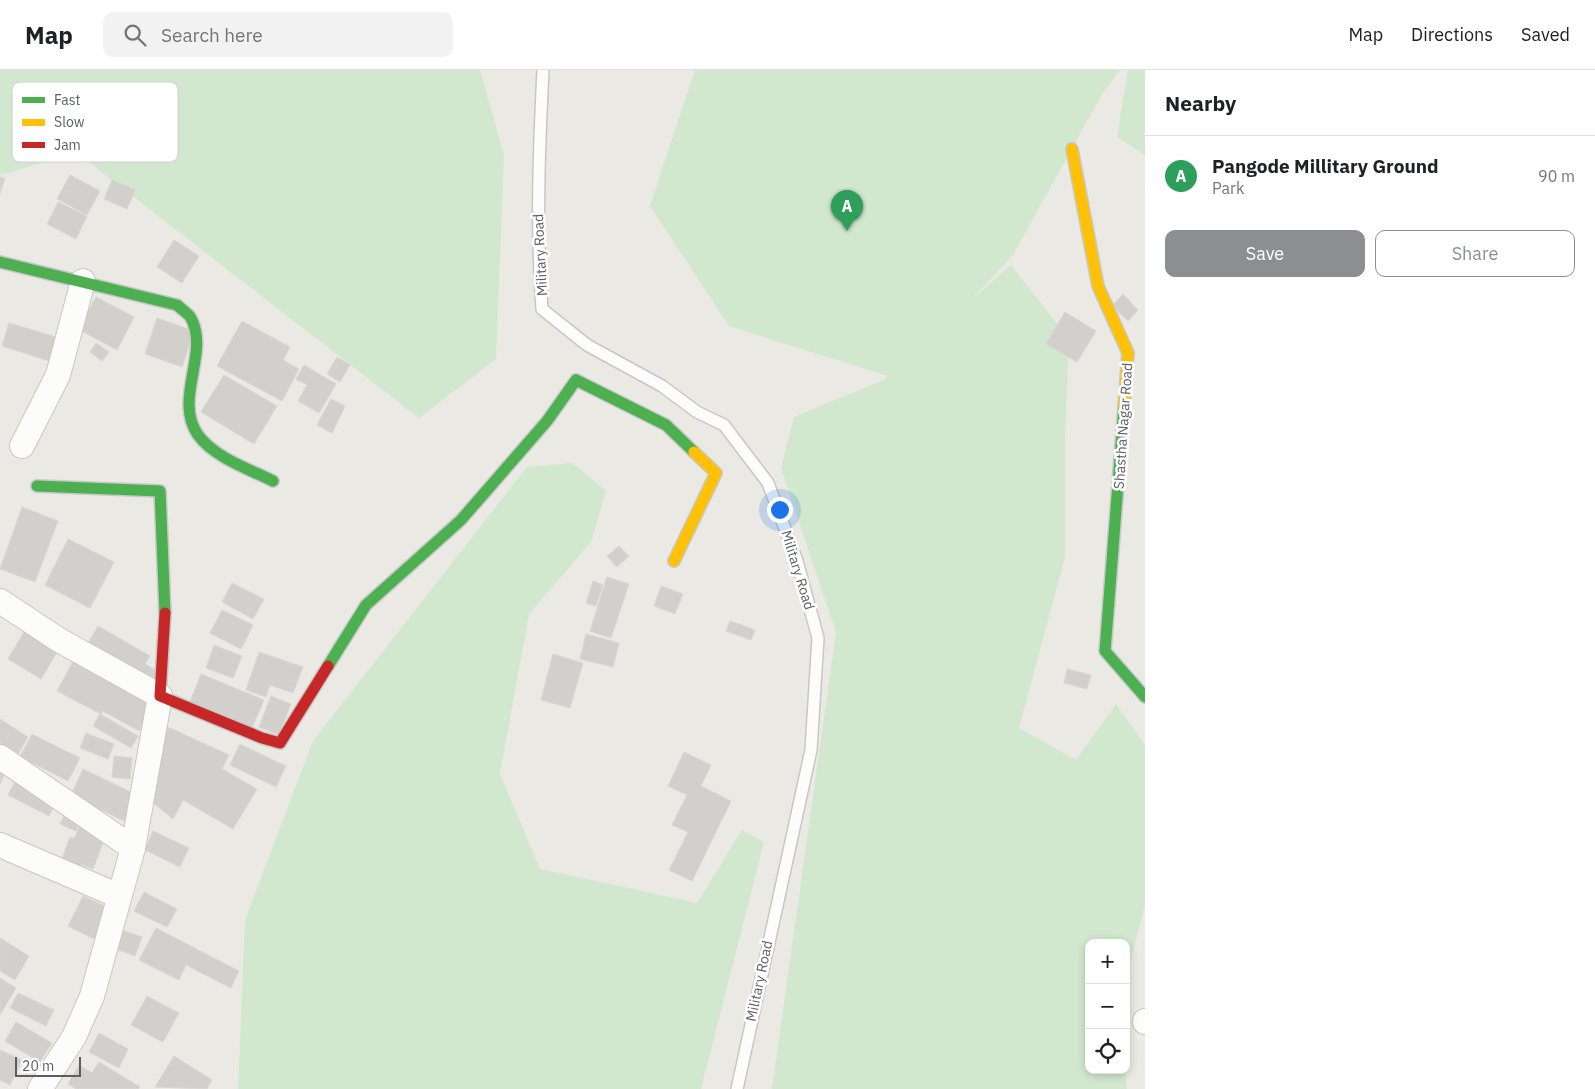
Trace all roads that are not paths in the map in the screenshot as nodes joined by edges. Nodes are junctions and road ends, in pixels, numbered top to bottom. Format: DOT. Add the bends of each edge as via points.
graph roads {
  1 [pos="543,70"];
  2 [pos="1072,149"];
  3 [pos="0,262"];
  4 [pos="83,281"];
  5 [pos="22,446"];
  6 [pos="273,481"];
  7 [pos="38,486"];
  8 [pos="674,561"];
  9 [pos="0,601"];
  10 [pos="160,696"];
  11 [pos="1145,697"];
  12 [pos="0,757"];
  13 [pos="0,845"];
  14 [pos="133,848"];
  15 [pos="119,896"];
  16 [pos="40,1089"];
  17 [pos="737,1089"];
  1 -- 17 [label="lane, Military Road" via="538,172 542,309 587,345 724,425 768,483 797,561 818,638 811,750"];
  2 -- 11 [label="street, Shastha Nagar Road" via="1098,286 1128,353 1105,652"];
  3 -- 4 [label="street"];
  4 -- 5 [label="street" via="58,375"];
  4 -- 6 [label="street" via="177,305 190,316 195,330 190,416 198,434 212,448"];
  7 -- 10 [label="street" via="160,491 166,618"];
  8 -- 10 [label="street" via="716,473 666,425 576,380 547,421 461,520 366,605 280,743"];
  9 -- 10 [label="street" via="59,640"];
  10 -- 14 [label="street"];
  12 -- 14 [label="street"];
  13 -- 15 [label="street"];
  14 -- 15 [label="street"];
  15 -- 16 [label="street" via="92,996 74,1037"];
}
